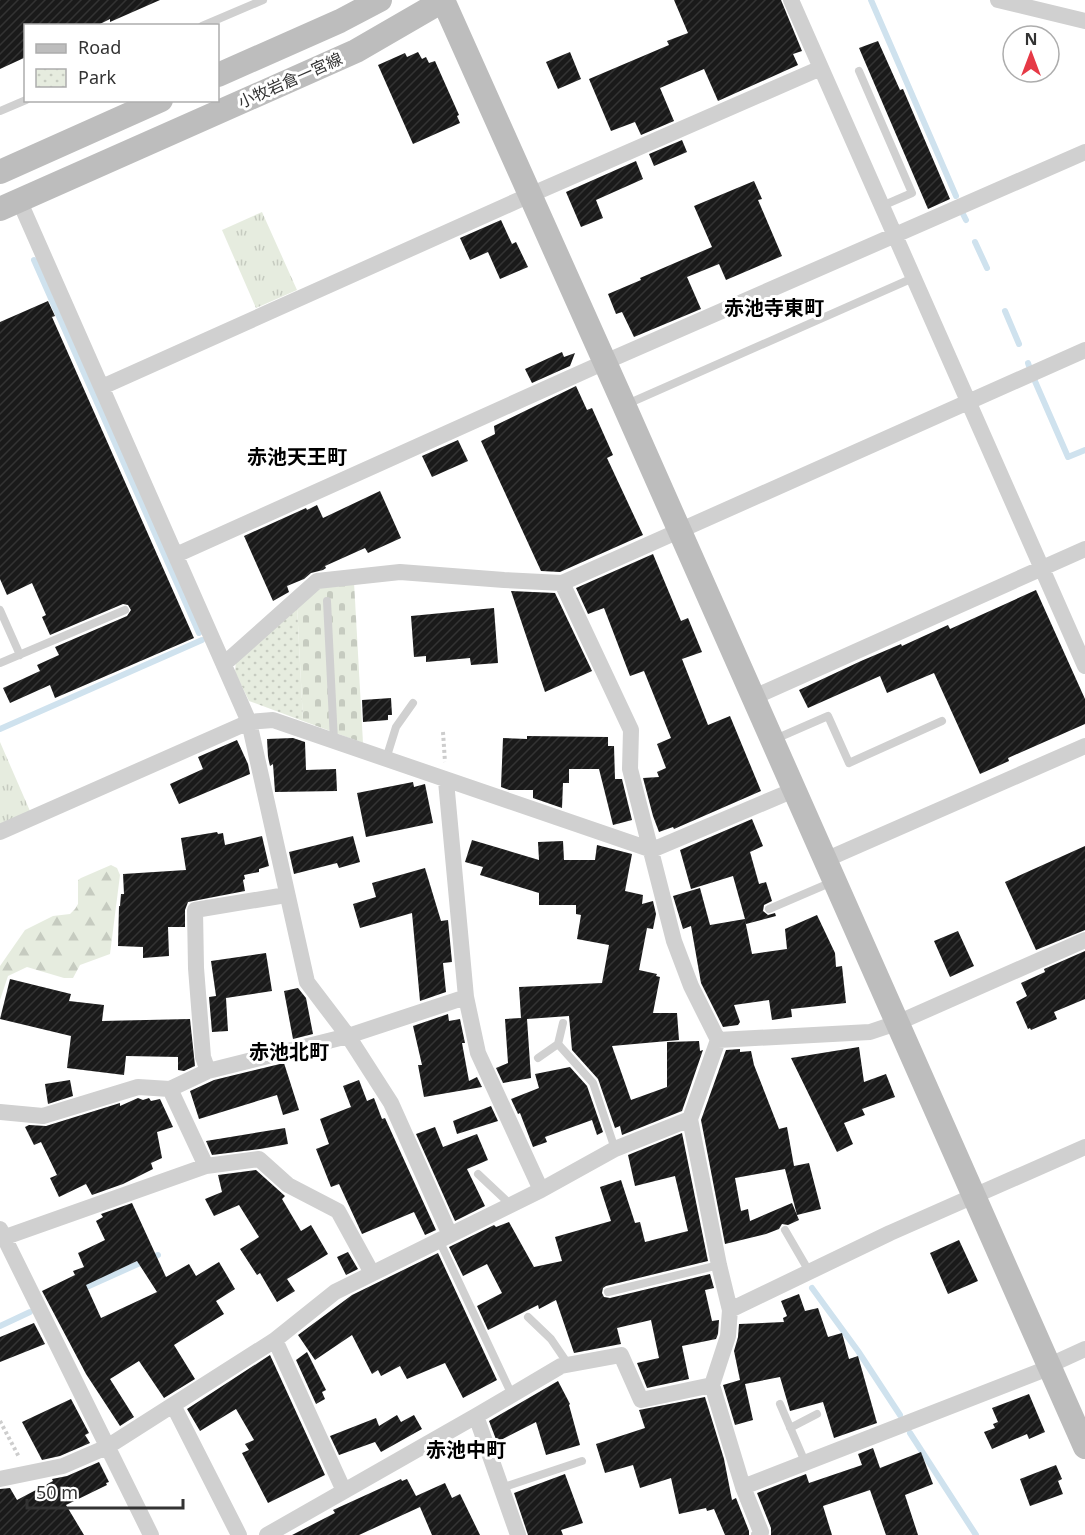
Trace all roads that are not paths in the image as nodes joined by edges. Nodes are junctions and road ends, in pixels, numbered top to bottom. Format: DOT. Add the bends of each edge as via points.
graph roads {
  1 [pos="263,0"];
  2 [pos="380,0"];
  3 [pos="443,0"];
  4 [pos="791,0"];
  5 [pos="998,0"];
  6 [pos="1085,21"];
  7 [pos="207,24"];
  8 [pos="821,68"];
  9 [pos="859,71"];
  10 [pos="219,75"];
  11 [pos="24,101"];
  12 [pos="158,102"];
  13 [pos="0,111"];
  14 [pos="1085,152"];
  15 [pos="2,166"];
  16 [pos="530,195"];
  17 [pos="9,204"];
  18 [pos="882,206"];
  19 [pos="895,235"];
  20 [pos="913,278"];
  21 [pos="1085,350"];
  22 [pos="605,362"];
  23 [pos="102,387"];
  24 [pos="969,402"];
  25 [pos="624,405"];
  26 [pos="680,531"];
  27 [pos="1085,549"];
  28 [pos="176,555"];
  29 [pos="1042,568"];
  30 [pos="562,583"];
  31 [pos="327,601"];
  32 [pos="0,610"];
  33 [pos="125,610"];
  34 [pos="20,655"];
  35 [pos="0,663"];
  36 [pos="224,664"];
  37 [pos="1085,666"];
  38 [pos="754,697"];
  39 [pos="413,703"];
  40 [pos="942,721"];
  41 [pos="249,722"];
  42 [pos="773,740"];
  43 [pos="334,741"];
  44 [pos="1085,746"];
  45 [pos="386,759"];
  46 [pos="446,781"];
  47 [pos="794,790"];
  48 [pos="0,832"];
  49 [pos="652,850"];
  50 [pos="830,870"];
  51 [pos="286,895"];
  52 [pos="769,909"];
  53 [pos="1085,940"];
  54 [pos="466,998"];
  55 [pos="563,1023"];
  56 [pos="897,1023"];
  57 [pos="348,1036"];
  58 [pos="718,1040"];
  59 [pos="558,1044"];
  60 [pos="538,1058"];
  61 [pos="208,1071"];
  62 [pos="170,1089"];
  63 [pos="0,1112"];
  64 [pos="690,1119"];
  65 [pos="1085,1147"];
  66 [pos="615,1149"];
  67 [pos="207,1166"];
  68 [pos="478,1174"];
  69 [pos="541,1190"];
  70 [pos="974,1196"];
  71 [pos="511,1205"];
  72 [pos="785,1230"];
  73 [pos="1,1235"];
  74 [pos="445,1237"];
  75 [pos="719,1265"];
  76 [pos="372,1273"];
  77 [pos="810,1273"];
  78 [pos="608,1292"];
  79 [pos="730,1310"];
  80 [pos="528,1317"];
  81 [pos="275,1340"];
  82 [pos="1085,1349"];
  83 [pos="568,1364"];
  84 [pos="1050,1366"];
  85 [pos="712,1386"];
  86 [pos="512,1395"];
  87 [pos="780,1404"];
  88 [pos="173,1405"];
  89 [pos="817,1414"];
  90 [pos="476,1416"];
  91 [pos="790,1428"];
  92 [pos="107,1447"];
  93 [pos="1085,1448"];
  94 [pos="582,1461"];
  95 [pos="805,1462"];
  96 [pos="0,1479"];
  97 [pos="743,1487"];
  98 [pos="501,1488"];
  99 [pos="344,1491"];
  100 [pos="151,1535"];
  101 [pos="238,1535"];
  102 [pos="267,1535"];
  103 [pos="518,1535"];
  104 [pos="759,1535"];
  1 -- 7 [label="lane"];
  2 -- 10 [label="street, 小牧岩倉一宮線"];
  3 -- 16 [label="street"];
  3 -- 17 [label="street, 小牧岩倉一宮線" via="356,51"];
  4 -- 8 [label="street"];
  5 -- 6 [label="street"];
  8 -- 16 [label="street"];
  8 -- 18 [label="street"];
  9 -- 18 [label="lane" via="912,193"];
  11 -- 13 [label="lane"];
  12 -- 15 [label="street"];
  14 -- 19 [label="street"];
  16 -- 22 [label="street"];
  16 -- 23 [label="street"];
  17 -- 23 [label="street"];
  18 -- 19 [label="street"];
  19 -- 20 [label="street"];
  19 -- 22 [label="street"];
  20 -- 24 [label="street"];
  20 -- 25 [label="lane"];
  21 -- 24 [label="street"];
  22 -- 25 [label="street"];
  22 -- 28 [label="street"];
  23 -- 28 [label="street"];
  24 -- 26 [label="street"];
  24 -- 29 [label="street"];
  25 -- 26 [label="street"];
  26 -- 30 [label="street"];
  26 -- 38 [label="street"];
  27 -- 29 [label="street"];
  28 -- 36 [label="street"];
  29 -- 37 [label="street"];
  29 -- 38 [label="street"];
  30 -- 36 [label="street" via="400,572 317,581"];
  30 -- 49 [label="street" via="631,730 630,769"];
  31 -- 43 [label="lane"];
  32 -- 34 [label="lane"];
  33 -- 34 [label="lane"];
  34 -- 35 [label="lane"];
  36 -- 41 [label="street"];
  38 -- 42 [label="street"];
  39 -- 45 [label="lane" via="396,727"];
  40 -- 42 [label="lane" via="849,763 828,716"];
  41 -- 43 [label="street" via="273,720"];
  41 -- 48 [label="street"];
  41 -- 51 [label="street"];
  42 -- 47 [label="street"];
  43 -- 45 [label="street"];
  44 -- 50 [label="street"];
  45 -- 46 [label="street"];
  46 -- 49 [label="street"];
  46 -- 54 [label="street"];
  47 -- 49 [label="street"];
  47 -- 50 [label="street"];
  49 -- 58 [label="street" via="674,941"];
  50 -- 52 [label="lane"];
  50 -- 56 [label="street"];
  51 -- 57 [label="street" via="306,982"];
  51 -- 61 [label="street" via="195,910 203,1057"];
  53 -- 56 [label="street"];
  54 -- 57 [label="street"];
  54 -- 69 [label="street" via="478,1053"];
  55 -- 59 [label="lane"];
  56 -- 58 [label="street" via="870,1032"];
  56 -- 70 [label="street"];
  57 -- 61 [label="street"];
  57 -- 74 [label="street" via="391,1103"];
  58 -- 64 [label="street"];
  59 -- 60 [label="lane"];
  59 -- 66 [label="lane" via="593,1083"];
  61 -- 62 [label="street"];
  62 -- 63 [label="street" via="138,1087 43,1116"];
  62 -- 67 [label="street"];
  64 -- 66 [label="street"];
  64 -- 75 [label="street"];
  65 -- 70 [label="street"];
  66 -- 69 [label="street"];
  67 -- 73 [label="street"];
  67 -- 76 [label="street" via="259,1159 288,1185 338,1210"];
  68 -- 71 [label="lane"];
  69 -- 71 [label="street"];
  70 -- 77 [label="street"];
  70 -- 84 [label="street"];
  71 -- 74 [label="street"];
  72 -- 77 [label="lane"];
  73 -- 92 [label="street"];
  74 -- 76 [label="street"];
  74 -- 86 [label="lane"];
  75 -- 78 [label="lane"];
  75 -- 79 [label="street"];
  76 -- 81 [label="street" via="335,1292"];
  77 -- 79 [label="street"];
  79 -- 85 [label="street" via="728,1336"];
  80 -- 83 [label="lane" via="551,1339"];
  81 -- 88 [label="street"];
  81 -- 99 [label="street"];
  82 -- 84 [label="street"];
  83 -- 85 [label="street" via="621,1355 642,1400"];
  83 -- 86 [label="street"];
  84 -- 93 [label="street"];
  84 -- 95 [label="street"];
  85 -- 97 [label="street"];
  86 -- 90 [label="street"];
  87 -- 91 [label="lane"];
  88 -- 92 [label="street"];
  88 -- 101 [label="street"];
  89 -- 91 [label="lane"];
  90 -- 98 [label="street"];
  90 -- 99 [label="street"];
  91 -- 95 [label="lane"];
  92 -- 96 [label="street" via="63,1466"];
  92 -- 100 [label="street"];
  94 -- 98 [label="lane"];
  95 -- 97 [label="street"];
  97 -- 104 [label="street"];
  98 -- 103 [label="street"];
  99 -- 102 [label="street"];
}
